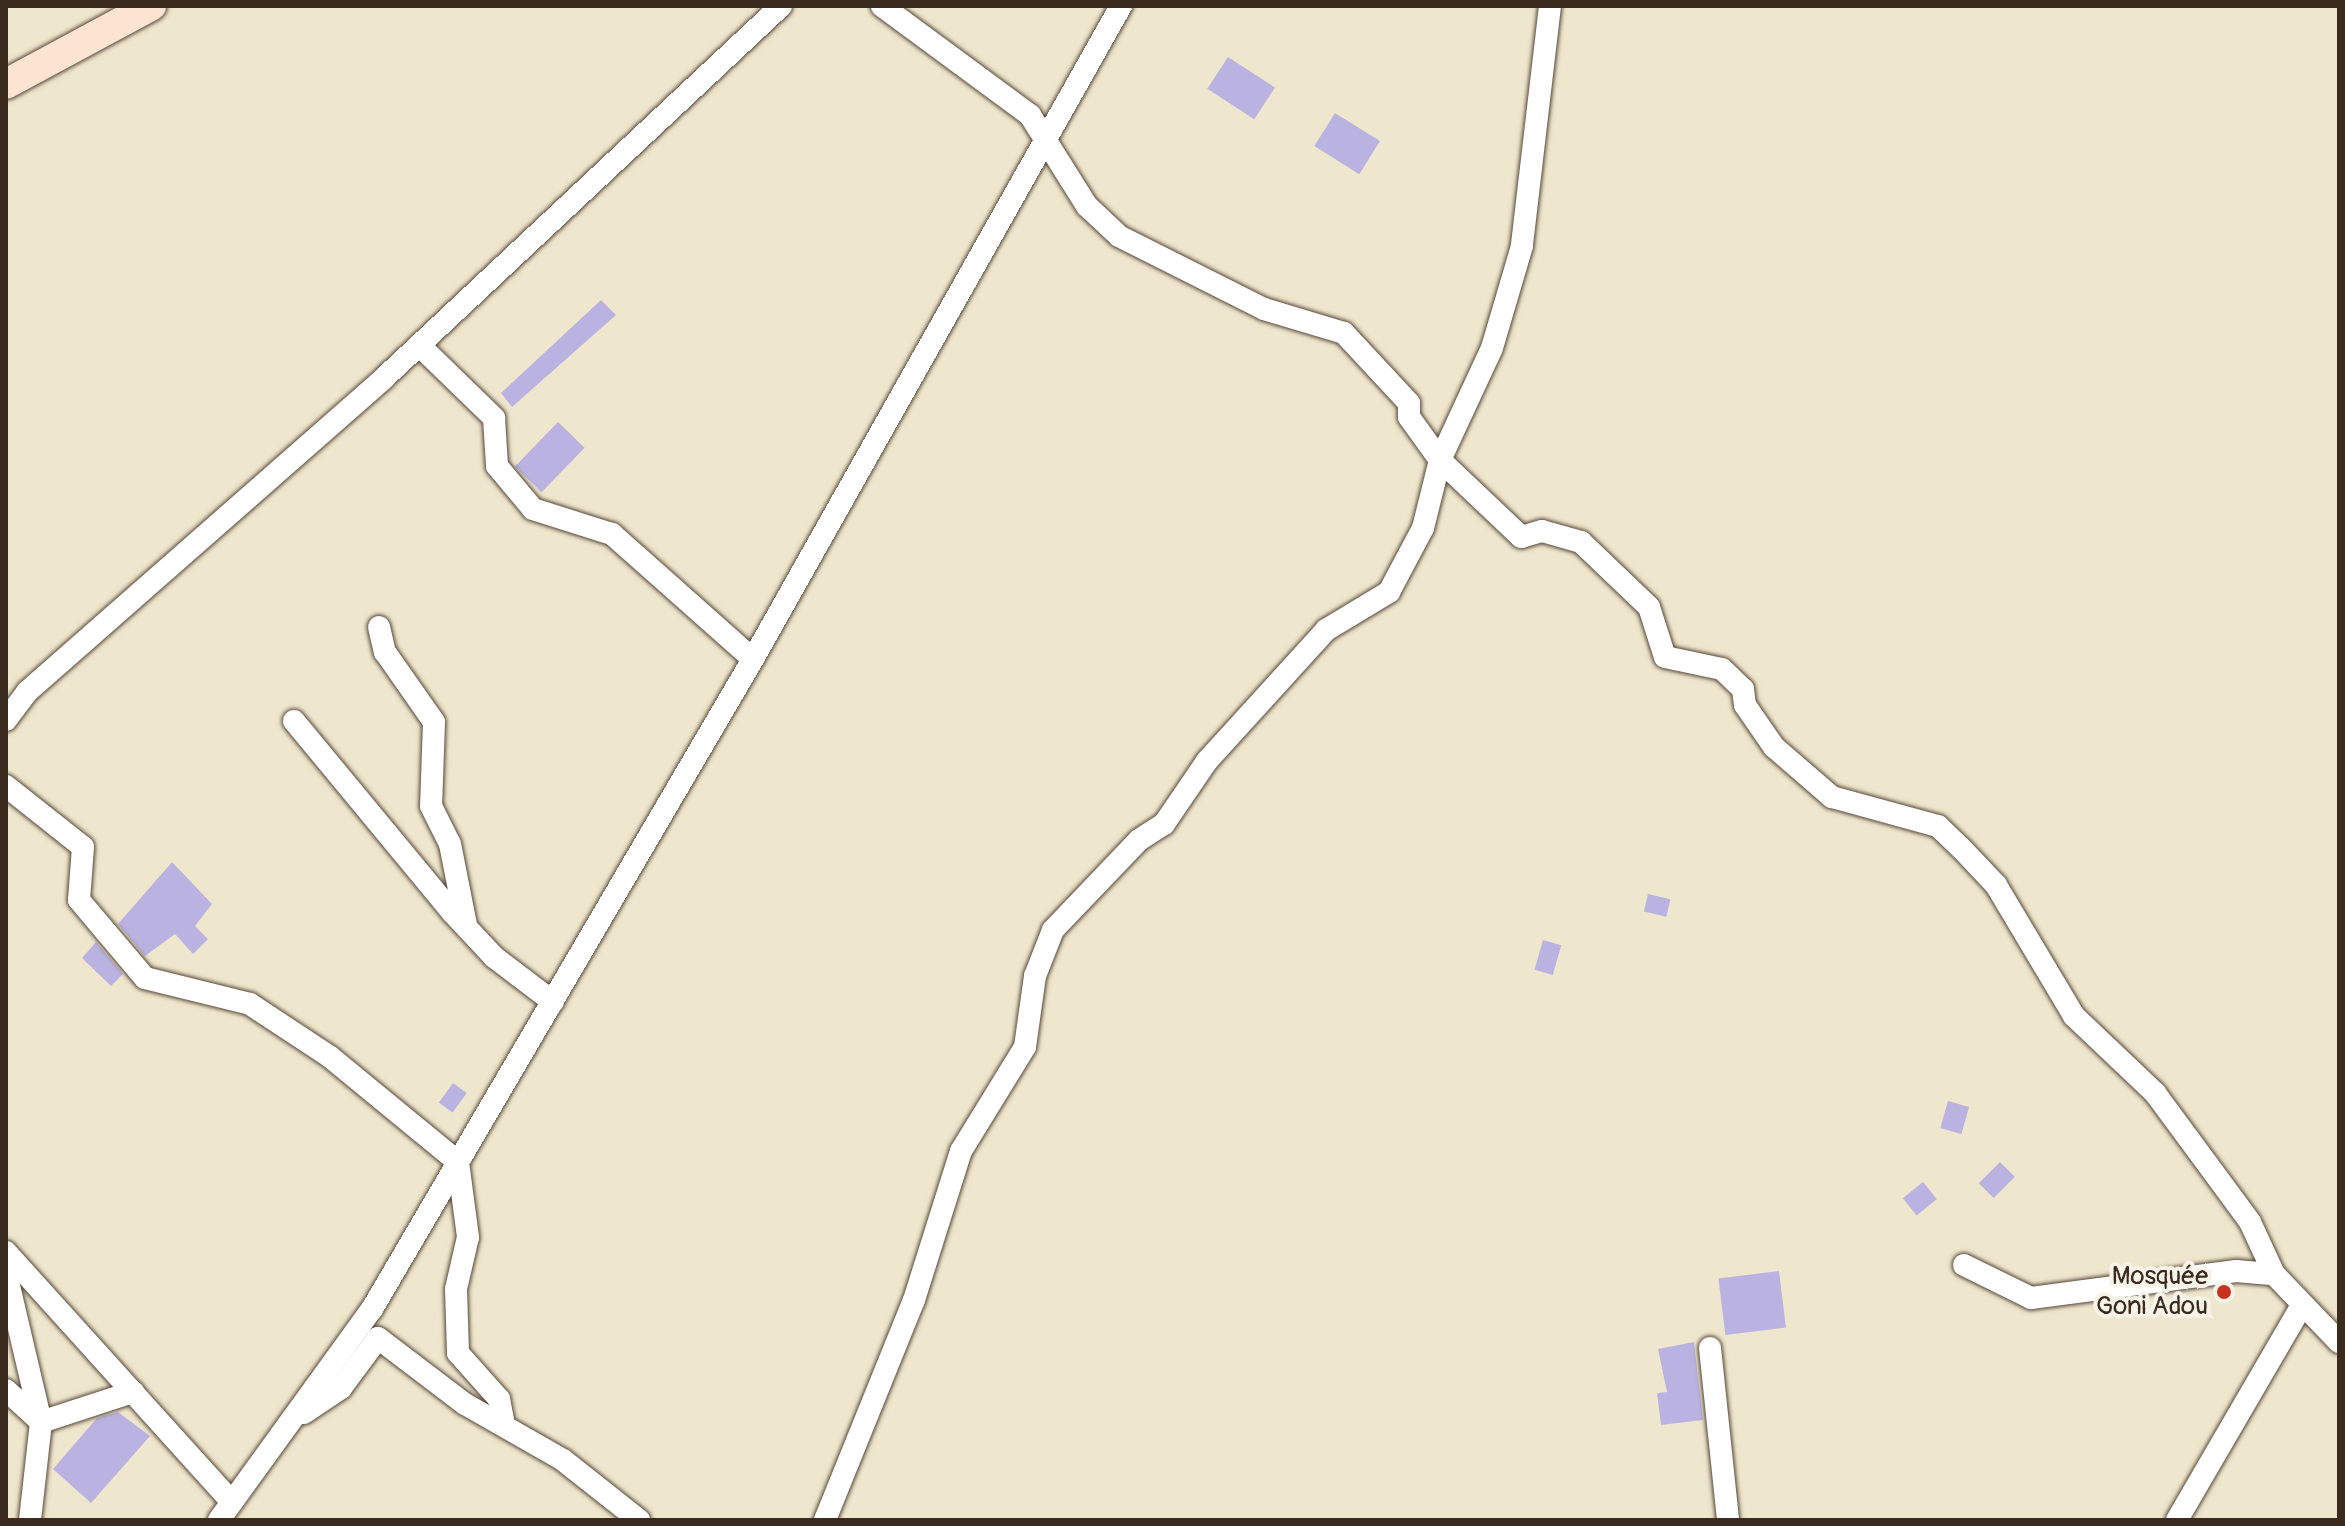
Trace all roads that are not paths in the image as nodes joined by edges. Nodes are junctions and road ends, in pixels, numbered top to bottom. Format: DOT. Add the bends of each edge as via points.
graph roads {
  1 [pos="151,6"];
  2 [pos="781,6"];
  3 [pos="882,6"];
  4 [pos="1121,6"];
  5 [pos="1550,6"];
  6 [pos="6,84"];
  7 [pos="1047,137"];
  8 [pos="419,345"];
  9 [pos="1440,460"];
  10 [pos="379,627"];
  11 [pos="753,659"];
  12 [pos="6,720"];
  13 [pos="294,721"];
  14 [pos="6,786"];
  15 [pos="466,925"];
  16 [pos="553,1002"];
  17 [pos="458,1162"];
  18 [pos="6,1252"];
  19 [pos="1964,1265"];
  20 [pos="6,1273"];
  21 [pos="2274,1274"];
  22 [pos="2301,1307"];
  23 [pos="2339,1342"];
  24 [pos="1710,1348"];
  25 [pos="6,1390"];
  26 [pos="133,1392"];
  27 [pos="503,1420"];
  28 [pos="41,1422"];
  29 [pos="288,1424"];
  30 [pos="225,1511"];
  31 [pos="30,1520"];
  32 [pos="639,1520"];
  33 [pos="825,1520"];
  34 [pos="1728,1520"];
  35 [pos="2177,1520"];
  1 -- 6 [label="main road"];
  2 -- 8 [label="street"];
  3 -- 7 [label="street" via="1017,104"];
  4 -- 7 [label="street"];
  5 -- 9 [label="street" via="1522,246 1492,348"];
  7 -- 9 [label="street" via="1087,206 1119,236 1264,309 1344,333 1409,403 1409,417"];
  7 -- 11 [label="street"];
  8 -- 11 [label="street" via="494,418 497,466 533,509 612,534"];
  8 -- 12 [label="street" via="28,691"];
  9 -- 21 [label="street" via="1521,537 1542,531 1581,542 1649,607 1665,657 1722,669 1743,689 1745,705 1774,747 1832,797 1938,826 1962,849 1996,885 2074,1016 2155,1093 2186,1143 2232,1194"];
  9 -- 33 [label="street" via="1423,528 1389,592 1326,630 1207,761 1164,824 1139,840 1053,930 1035,976 1025,1047 961,1151 914,1300"];
  10 -- 15 [label="street" via="385,652 434,722 431,806 450,844"];
  11 -- 16 [label="street"];
  13 -- 15 [label="street"];
  14 -- 17 [label="street" via="83,847 79,900 145,978 250,1004 329,1056"];
  15 -- 16 [label="street"];
  16 -- 17 [label="street"];
  17 -- 27 [label="street" via="468,1237 454,1307 458,1353 499,1399"];
  17 -- 29 [label="street" via="372,1309"];
  18 -- 26 [label="street"];
  19 -- 21 [label="street" via="2031,1298 2236,1271"];
  20 -- 28 [label="street"];
  21 -- 22 [label="street"];
  22 -- 23 [label="street"];
  22 -- 35 [label="street"];
  24 -- 34 [label="street"];
  25 -- 28 [label="street"];
  26 -- 28 [label="street"];
  26 -- 30 [label="street"];
  27 -- 29 [label="street" via="465,1404 378,1338 341,1388"];
  27 -- 32 [label="street"];
  28 -- 31 [label="street"];
  29 -- 30 [label="street"];
}
